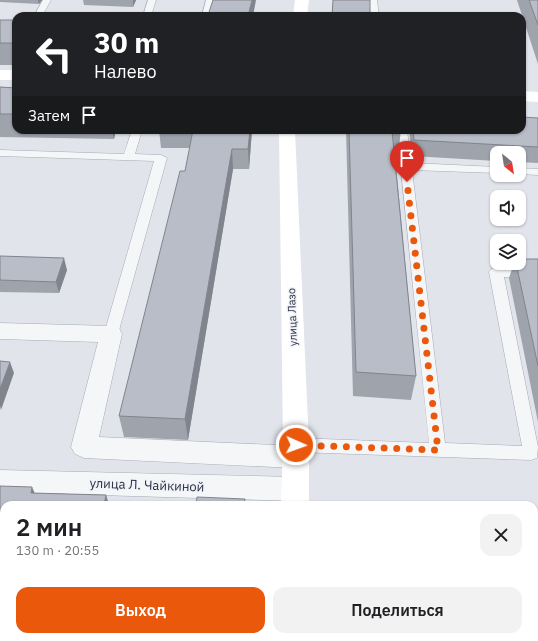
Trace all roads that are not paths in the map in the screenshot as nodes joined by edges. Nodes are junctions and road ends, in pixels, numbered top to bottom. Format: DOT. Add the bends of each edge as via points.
graph roads {
  1 [pos="47,0"];
  2 [pos="152,0"];
  3 [pos="210,0"];
  4 [pos="302,0"];
  5 [pos="373,0"];
  6 [pos="40,12"];
  7 [pos="148,12"];
  8 [pos="207,12"];
  9 [pos="300,12"];
  10 [pos="374,12"];
  11 [pos="0,75"];
  12 [pos="12,75"];
  13 [pos="526,96"];
  14 [pos="538,97"];
  15 [pos="136,134"];
  16 [pos="287,134"];
  17 [pos="402,134"];
  18 [pos="0,153"];
  19 [pos="129,157"];
  20 [pos="406,166"];
  21 [pos="490,170"];
  22 [pos="526,171"];
  23 [pos="538,172"];
  24 [pos="538,273"];
  25 [pos="0,331"];
  26 [pos="111,334"];
  27 [pos="438,450"];
  28 [pos="296,451"];
  29 [pos="0,481"];
  30 [pos="295,497"];
  1 -- 6 [label="lane"];
  2 -- 7 [label="lane"];
  3 -- 8 [label="lane"];
  4 -- 9 [label="street"];
  5 -- 10 [label="lane"];
  11 -- 12 [label="street"];
  13 -- 14 [label="street"];
  15 -- 19 [label="lane"];
  16 -- 28 [label="street, улица Лазо"];
  17 -- 20 [label="lane"];
  18 -- 19 [label="lane"];
  19 -- 26 [label="lane" via="161,158"];
  20 -- 21 [label="lane"];
  20 -- 27 [label="lane"];
  22 -- 23 [label="lane"];
  24 -- 27 [label="lane" via="496,272 531,453"];
  25 -- 26 [label="street"];
  26 -- 28 [label="street" via="84,447"];
  27 -- 28 [label="lane"];
  28 -- 30 [label="street, улица Лазо"];
  29 -- 30 [label="street, улица Л. Чайкиной"];
}
